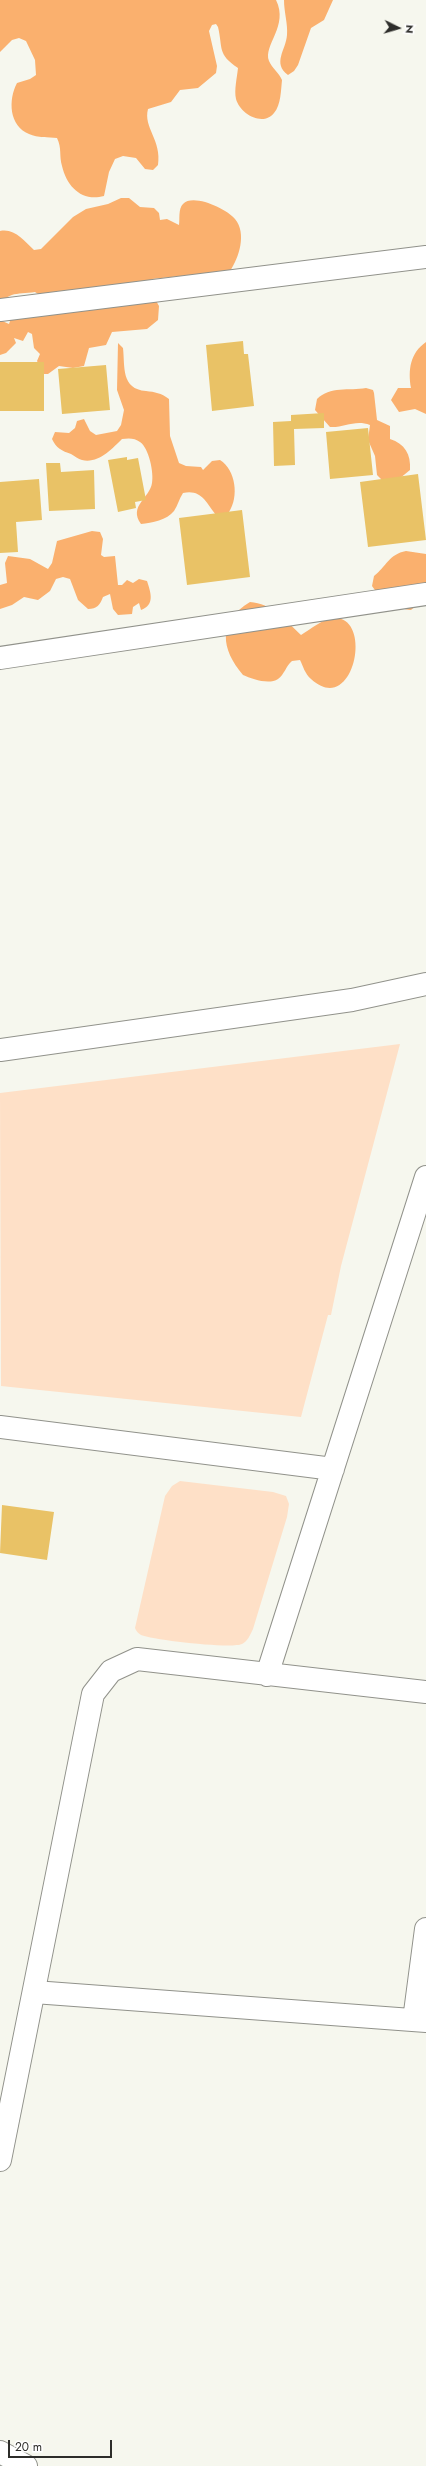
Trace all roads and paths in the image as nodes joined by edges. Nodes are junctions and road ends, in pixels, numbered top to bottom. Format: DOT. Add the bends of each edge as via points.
graph roads {
  1 [pos="426,257"];
  2 [pos="0,310"];
  3 [pos="426,594"];
  4 [pos="0,658"];
  5 [pos="426,984"];
  6 [pos="0,1050"];
  7 [pos="426,1177"];
  8 [pos="0,1427"];
  9 [pos="333,1469"];
  10 [pos="267,1675"];
  11 [pos="426,1692"];
  12 [pos="426,1929"];
  13 [pos="34,1992"];
  14 [pos="420,2020"];
  15 [pos="0,2160"];
  16 [pos="0,2452"];
  17 [pos="26,2466"];
  1 -- 2 [label="street"];
  3 -- 4 [label="street"];
  5 -- 6 [label="street" via="352,1000"];
  7 -- 9 [label="street"];
  8 -- 9 [label="street"];
  9 -- 10 [label="street"];
  10 -- 11 [label="street"];
  10 -- 13 [label="street" via="137,1659 111,1671 93,1694"];
  12 -- 14 [label="street"];
  13 -- 14 [label="street"];
  13 -- 15 [label="street"];
  16 -- 17 [label="street"];
}
